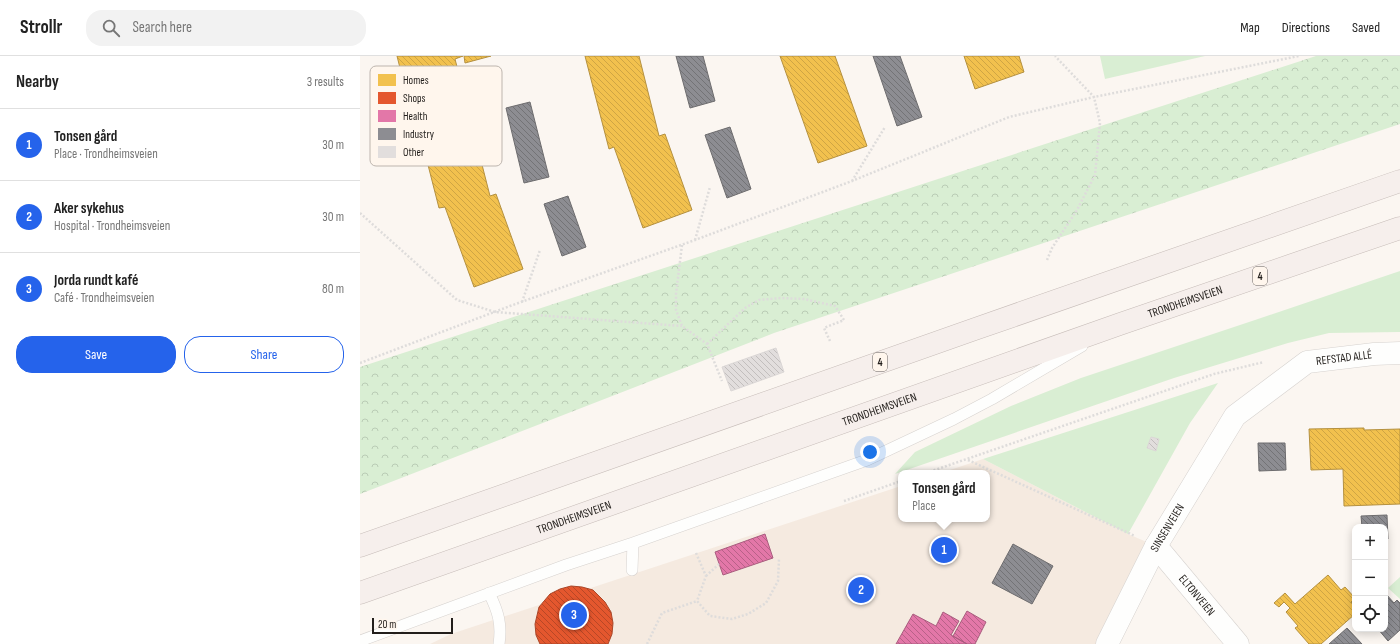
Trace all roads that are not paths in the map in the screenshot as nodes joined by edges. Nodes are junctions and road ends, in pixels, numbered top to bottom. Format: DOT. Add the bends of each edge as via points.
graph roads {
  1 [pos="1400,181"];
  2 [pos="1400,228"];
  3 [pos="1120,324"];
  4 [pos="1400,353"];
  5 [pos="1235,416"];
  6 [pos="633,543"];
  7 [pos="360,546"];
  8 [pos="1156,546"];
  9 [pos="632,570"];
  10 [pos="360,593"];
  11 [pos="489,593"];
  12 [pos="360,641"];
  13 [pos="500,644"];
  14 [pos="1107,644"];
  15 [pos="1238,644"];
  1 -- 7 [label="highway, 4" via="975,328"];
  2 -- 3 [label="highway, TRONDHEIMSVEIEN / 4"];
  3 -- 6 [label="lane" via="992,399 867,460"];
  3 -- 10 [label="highway, TRONDHEIMSVEIEN / 4"];
  4 -- 5 [label="street, REFSTAD ALLÉ" via="1307,362"];
  5 -- 8 [label="street, SINSENVEIEN"];
  6 -- 9 [label="lane"];
  6 -- 11 [label="lane"];
  8 -- 14 [label="street, SINSENVEIEN"];
  8 -- 15 [label="street, ELTONVEIEN"];
  11 -- 12 [label="lane"];
  11 -- 13 [label="lane" via="496,606 501,630"];
}
